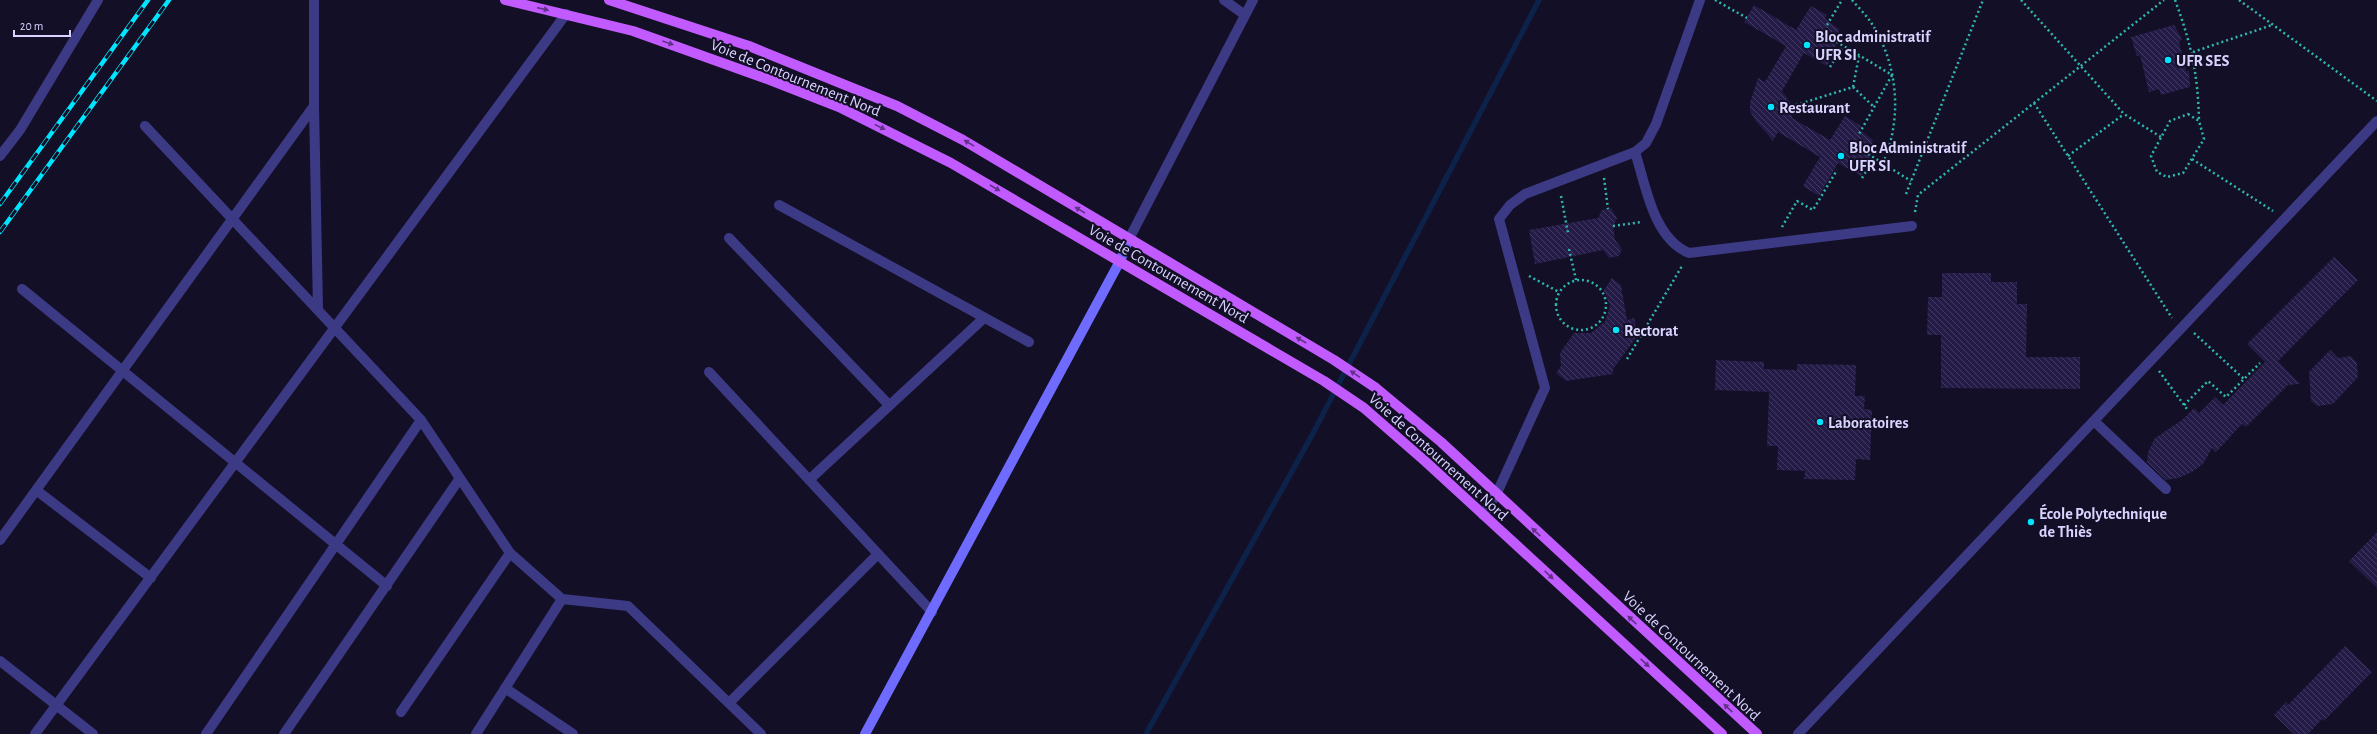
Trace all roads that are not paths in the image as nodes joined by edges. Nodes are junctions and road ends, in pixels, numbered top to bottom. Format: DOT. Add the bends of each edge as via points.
graph roads {
  1 [pos="98,0"];
  2 [pos="314,0"];
  3 [pos="505,0"];
  4 [pos="609,0"];
  5 [pos="1224,0"];
  6 [pos="1253,0"];
  7 [pos="1700,0"];
  8 [pos="566,14"];
  9 [pos="1245,15"];
  10 [pos="314,106"];
  11 [pos="2377,121"];
  12 [pos="145,126"];
  13 [pos="1635,152"];
  14 [pos="0,156"];
  15 [pos="779,205"];
  16 [pos="233,218"];
  17 [pos="1912,226"];
  18 [pos="729,238"];
  19 [pos="1129,239"];
  20 [pos="1120,261"];
  21 [pos="22,289"];
  22 [pos="318,310"];
  23 [pos="984,318"];
  24 [pos="335,327"];
  25 [pos="1029,342"];
  26 [pos="122,371"];
  27 [pos="709,372"];
  28 [pos="889,405"];
  29 [pos="421,420"];
  30 [pos="2094,421"];
  31 [pos="235,463"];
  32 [pos="460,478"];
  33 [pos="809,480"];
  34 [pos="2166,489"];
  35 [pos="36,490"];
  36 [pos="1496,495"];
  37 [pos="1483,515"];
  38 [pos="0,540"];
  39 [pos="336,544"];
  40 [pos="510,553"];
  41 [pos="878,554"];
  42 [pos="151,578"];
  43 [pos="387,586"];
  44 [pos="562,599"];
  45 [pos="932,612"];
  46 [pos="0,661"];
  47 [pos="505,688"];
  48 [pos="729,703"];
  49 [pos="57,705"];
  50 [pos="401,712"];
  51 [pos="36,734"];
  52 [pos="92,734"];
  53 [pos="206,734"];
  54 [pos="284,734"];
  55 [pos="476,734"];
  56 [pos="573,734"];
  57 [pos="761,734"];
  58 [pos="864,734"];
  59 [pos="1722,734"];
  60 [pos="1757,734"];
  61 [pos="1798,734"];
  1 -- 14 [label="street" via="20,130"];
  2 -- 10 [label="street"];
  3 -- 8 [label="main road, Voie de Contournement Nord, one-way"];
  19 -- 4 [label="main road, Voie de Contournement Nord, one-way" via="963,140 897,106 749,46"];
  5 -- 9 [label="street"];
  6 -- 9 [label="street"];
  7 -- 13 [label="street" via="1656,124 1646,143"];
  8 -- 20 [label="main road, Voie de Contournement Nord, one-way" via="640,34 840,107 951,163"];
  8 -- 24 [label="street"];
  9 -- 19 [label="street"];
  10 -- 16 [label="street"];
  10 -- 22 [label="street"];
  11 -- 30 [label="street"];
  12 -- 16 [label="street"];
  13 -- 17 [label="street" via="1660,227 1681,250 1689,253"];
  13 -- 36 [label="street" via="1525,194 1510,205 1499,219 1545,388"];
  15 -- 23 [label="street"];
  16 -- 22 [label="street"];
  16 -- 26 [label="street"];
  18 -- 28 [label="street"];
  19 -- 20 [label="street"];
  36 -- 19 [label="main road, Voie de Contournement Nord, one-way" via="1442,442 1376,388 1334,360"];
  20 -- 37 [label="main road, Voie de Contournement Nord" via="1324,381 1364,408"];
  20 -- 45 [label="street"];
  21 -- 26 [label="street"];
  22 -- 24 [label="street"];
  23 -- 25 [label="street"];
  23 -- 28 [label="street"];
  24 -- 29 [label="street"];
  24 -- 31 [label="street"];
  26 -- 31 [label="street"];
  26 -- 35 [label="street"];
  27 -- 33 [label="street"];
  28 -- 33 [label="street"];
  29 -- 32 [label="street"];
  29 -- 39 [label="street"];
  30 -- 34 [label="street"];
  30 -- 61 [label="street"];
  31 -- 39 [label="street"];
  31 -- 42 [label="street"];
  32 -- 40 [label="street"];
  32 -- 43 [label="street"];
  33 -- 41 [label="street"];
  35 -- 38 [label="street"];
  35 -- 42 [label="street"];
  36 -- 37 [label="street"];
  60 -- 36 [label="main road, Voie de Contournement Nord, one-way"];
  37 -- 59 [label="main road, Voie de Contournement Nord, one-way"];
  39 -- 43 [label="street"];
  39 -- 53 [label="street"];
  40 -- 44 [label="street"];
  40 -- 50 [label="street"];
  41 -- 45 [label="street"];
  41 -- 48 [label="street"];
  42 -- 49 [label="street"];
  43 -- 54 [label="street"];
  44 -- 47 [label="street"];
  44 -- 48 [label="street" via="628,606"];
  45 -- 58 [label="street"];
  46 -- 49 [label="street"];
  47 -- 55 [label="street"];
  47 -- 56 [label="street"];
  48 -- 57 [label="street"];
  49 -- 51 [label="street"];
  49 -- 52 [label="street"];
}
